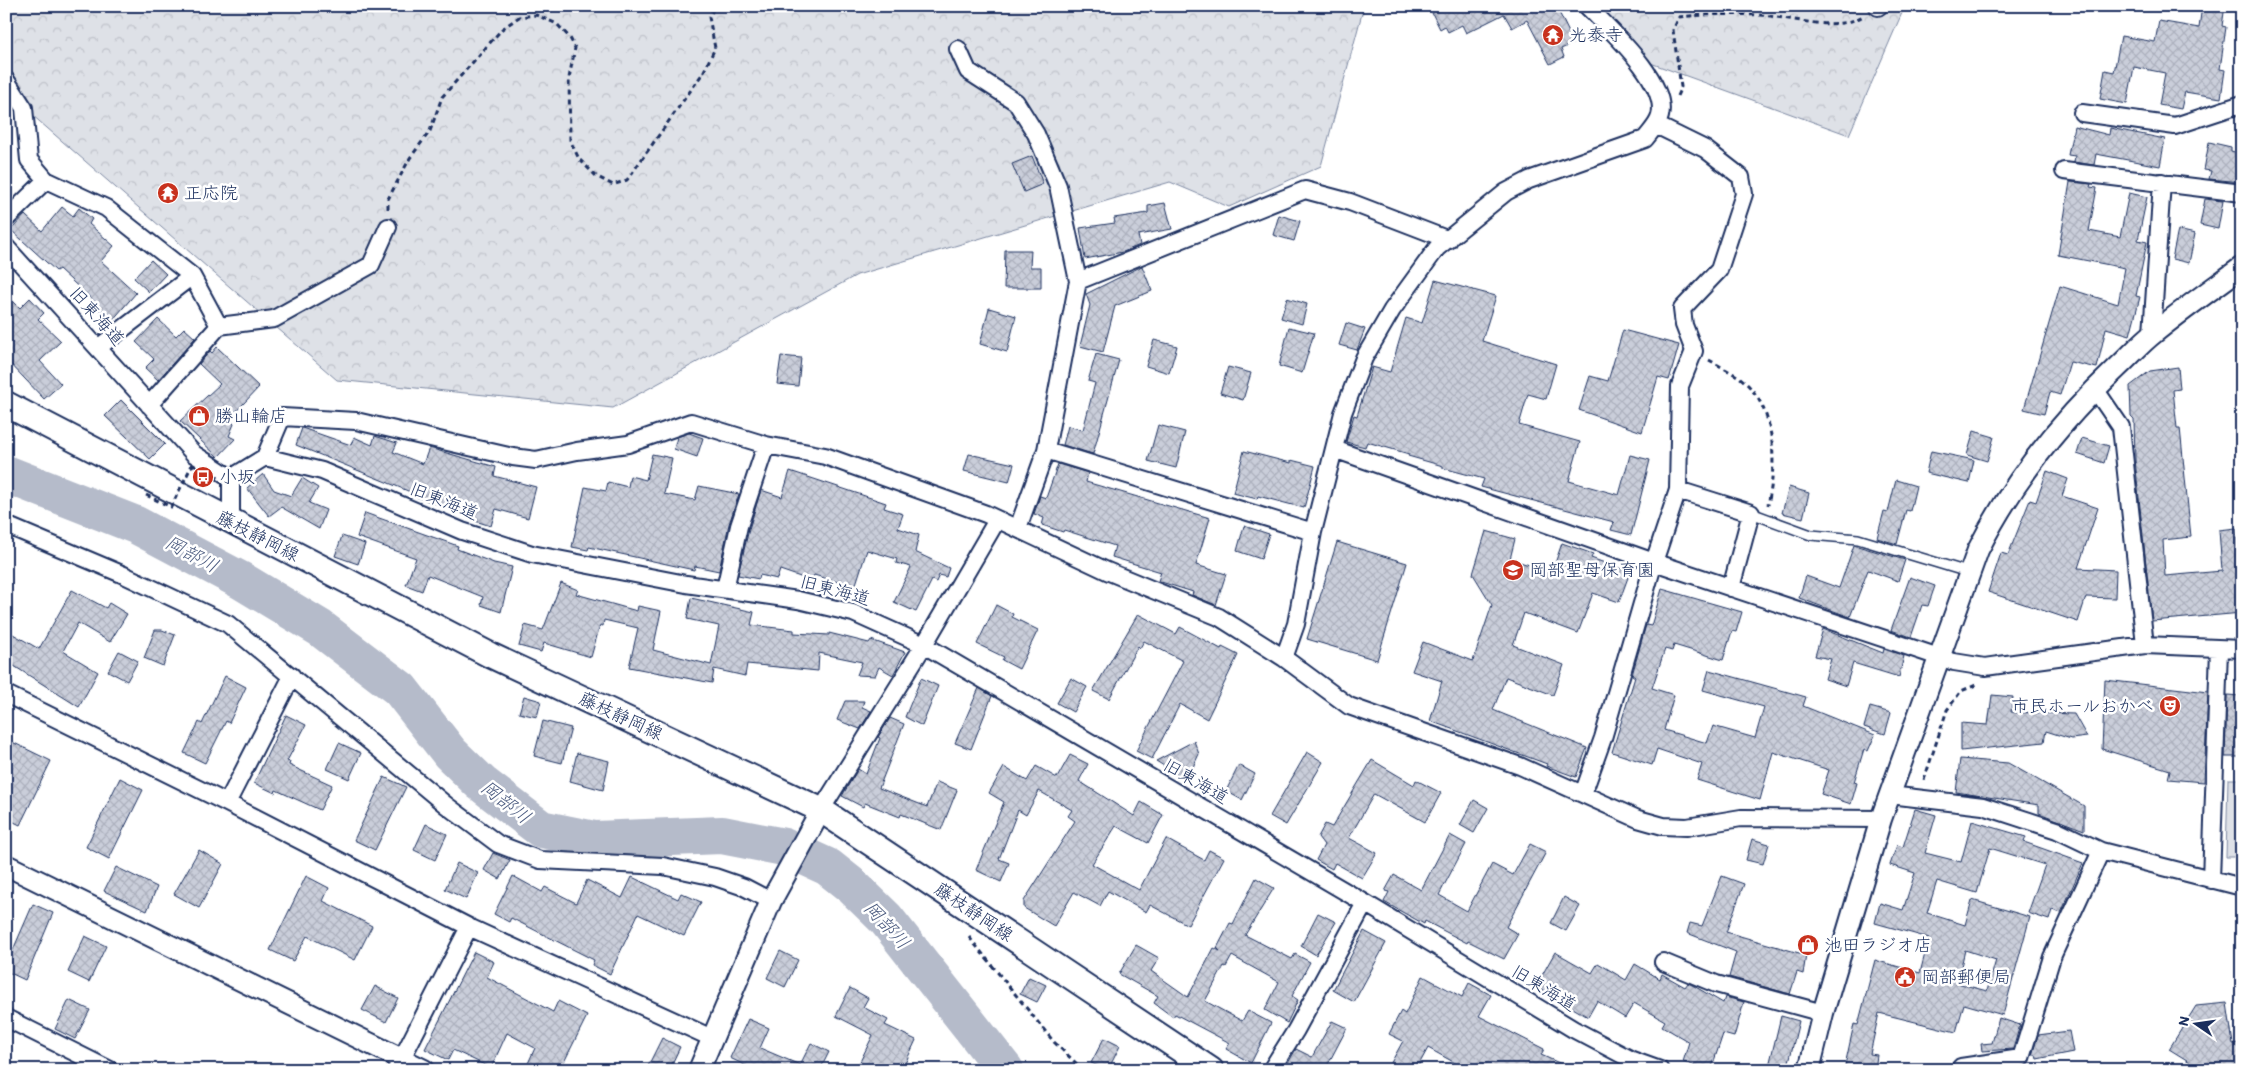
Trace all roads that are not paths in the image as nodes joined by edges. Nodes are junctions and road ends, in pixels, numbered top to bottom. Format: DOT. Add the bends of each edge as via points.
graph roads {
  1 [pos="1587,6"];
  2 [pos="958,49"];
  3 [pos="6,80"];
  4 [pos="2242,104"];
  5 [pos="2082,113"];
  6 [pos="1658,120"];
  7 [pos="2064,171"];
  8 [pos="46,180"];
  9 [pos="2162,182"];
  10 [pos="2242,193"];
  11 [pos="6,219"];
  12 [pos="388,227"];
  13 [pos="1449,240"];
  14 [pos="6,247"];
  15 [pos="2242,267"];
  16 [pos="192,276"];
  17 [pos="1078,281"];
  18 [pos="219,326"];
  19 [pos="2152,334"];
  20 [pos="99,347"];
  21 [pos="2095,389"];
  22 [pos="6,404"];
  23 [pos="149,405"];
  24 [pos="766,445"];
  25 [pos="1334,449"];
  26 [pos="1046,450"];
  27 [pos="265,457"];
  28 [pos="226,478"];
  29 [pos="1678,490"];
  30 [pos="1758,515"];
  31 [pos="997,520"];
  32 [pos="231,522"];
  33 [pos="6,525"];
  34 [pos="1018,528"];
  35 [pos="1313,532"];
  36 [pos="1654,562"];
  37 [pos="1971,574"];
  38 [pos="1731,588"];
  39 [pos="725,589"];
  40 [pos="924,645"];
  41 [pos="2146,645"];
  42 [pos="2219,648"];
  43 [pos="2242,649"];
  44 [pos="1939,657"];
  45 [pos="1284,658"];
  46 [pos="292,676"];
  47 [pos="6,694"];
  48 [pos="1583,794"];
  49 [pos="1890,795"];
  50 [pos="227,802"];
  51 [pos="821,810"];
  52 [pos="1881,819"];
  53 [pos="2101,851"];
  54 [pos="6,865"];
  55 [pos="2211,880"];
  56 [pos="2242,887"];
  57 [pos="771,901"];
  58 [pos="1365,903"];
  59 [pos="469,927"];
  60 [pos="1663,962"];
  61 [pos="1823,1013"];
  62 [pos="6,1018"];
  63 [pos="714,1038"];
  64 [pos="399,1064"];
  65 [pos="2020,1064"];
  66 [pos="1961,1067"];
  67 [pos="102,1068"];
  68 [pos="424,1070"];
  69 [pos="700,1070"];
  70 [pos="1211,1070"];
  71 [pos="1271,1070"];
  72 [pos="1660,1070"];
  73 [pos="1809,1070"];
  1 -- 6 [label="street" via="1650,77 1660,98"];
  2 -- 17 [label="street" via="968,71 1016,102 1036,134 1058,186"];
  3 -- 8 [label="street" via="24,108 29,160"];
  4 -- 5 [label="street" via="2175,126"];
  6 -- 13 [label="street" via="1645,139 1529,180 1506,192"];
  6 -- 29 [label="street" via="1705,149 1741,177 1744,194 1719,270 1682,309 1694,351 1680,386"];
  7 -- 9 [label="street"];
  8 -- 11 [label="street"];
  8 -- 16 [label="street" via="106,208"];
  9 -- 10 [label="street"];
  9 -- 19 [label="street"];
  12 -- 18 [label="street" via="371,265 274,319"];
  13 -- 17 [label="street" via="1350,202 1305,190"];
  13 -- 25 [label="street" via="1437,248 1397,303 1364,358 1343,413"];
  14 -- 20 [label="street, 旧東海道"];
  15 -- 19 [label="street"];
  16 -- 18 [label="street"];
  16 -- 20 [label="street"];
  17 -- 26 [label="street"];
  18 -- 23 [label="street"];
  19 -- 21 [label="street"];
  20 -- 23 [label="street, 旧東海道"];
  21 -- 37 [label="street" via="2062,425 2007,497 1978,550"];
  21 -- 41 [label="street" via="2121,427"];
  22 -- 32 [label="main road, 藤枝静岡線"];
  23 -- 28 [label="street, 旧東海道" via="194,454"];
  24 -- 27 [label="street" via="691,422 628,444 536,460 356,421 282,417"];
  24 -- 31 [label="street" via="825,456"];
  24 -- 39 [label="street" via="739,526"];
  25 -- 35 [label="street"];
  25 -- 36 [label="street"];
  26 -- 34 [label="street"];
  26 -- 35 [label="street"];
  27 -- 28 [label="street"];
  27 -- 39 [label="street, 旧東海道" via="322,472 462,531 532,554"];
  28 -- 32 [label="street"];
  29 -- 30 [label="street"];
  29 -- 36 [label="street"];
  30 -- 37 [label="lane" via="1811,535 1858,539"];
  30 -- 38 [label="street"];
  31 -- 34 [label="street"];
  31 -- 40 [label="street"];
  32 -- 51 [label="main road, 藤枝静岡線" via="490,654"];
  33 -- 46 [label="street" via="228,624"];
  34 -- 45 [label="street" via="1107,571 1219,617"];
  35 -- 45 [label="street" via="1296,624"];
  36 -- 38 [label="street"];
  36 -- 48 [label="street" via="1604,738"];
  37 -- 44 [label="street"];
  38 -- 44 [label="street"];
  39 -- 40 [label="street, 旧東海道" via="798,600 853,613"];
  40 -- 51 [label="street"];
  40 -- 58 [label="street, 旧東海道"];
  41 -- 42 [label="street"];
  41 -- 44 [label="street" via="1985,667"];
  42 -- 43 [label="street"];
  42 -- 55 [label="street"];
  44 -- 49 [label="street"];
  45 -- 48 [label="street" via="1348,706 1520,766"];
  46 -- 50 [label="street"];
  46 -- 57 [label="street" via="446,805 498,844 540,860 663,866 715,877"];
  47 -- 50 [label="street"];
  48 -- 52 [label="street" via="1638,819 1663,826 1688,826 1741,818"];
  49 -- 52 [label="street"];
  49 -- 53 [label="street" via="1983,806 2057,830"];
  50 -- 59 [label="street"];
  51 -- 57 [label="street"];
  51 -- 70 [label="main road, 藤枝静岡線"];
  52 -- 61 [label="street"];
  53 -- 55 [label="street"];
  53 -- 65 [label="street" via="2052,957"];
  54 -- 64 [label="street"];
  55 -- 56 [label="street"];
  57 -- 63 [label="street"];
  58 -- 71 [label="street"];
  58 -- 72 [label="street, 旧東海道" via="1573,1029 1632,1060"];
  59 -- 63 [label="street"];
  59 -- 64 [label="street"];
  60 -- 61 [label="street" via="1716,984"];
  61 -- 73 [label="street"];
  62 -- 67 [label="street"];
  63 -- 69 [label="street"];
  64 -- 68 [label="street"];
  65 -- 66 [label="street"];
}
